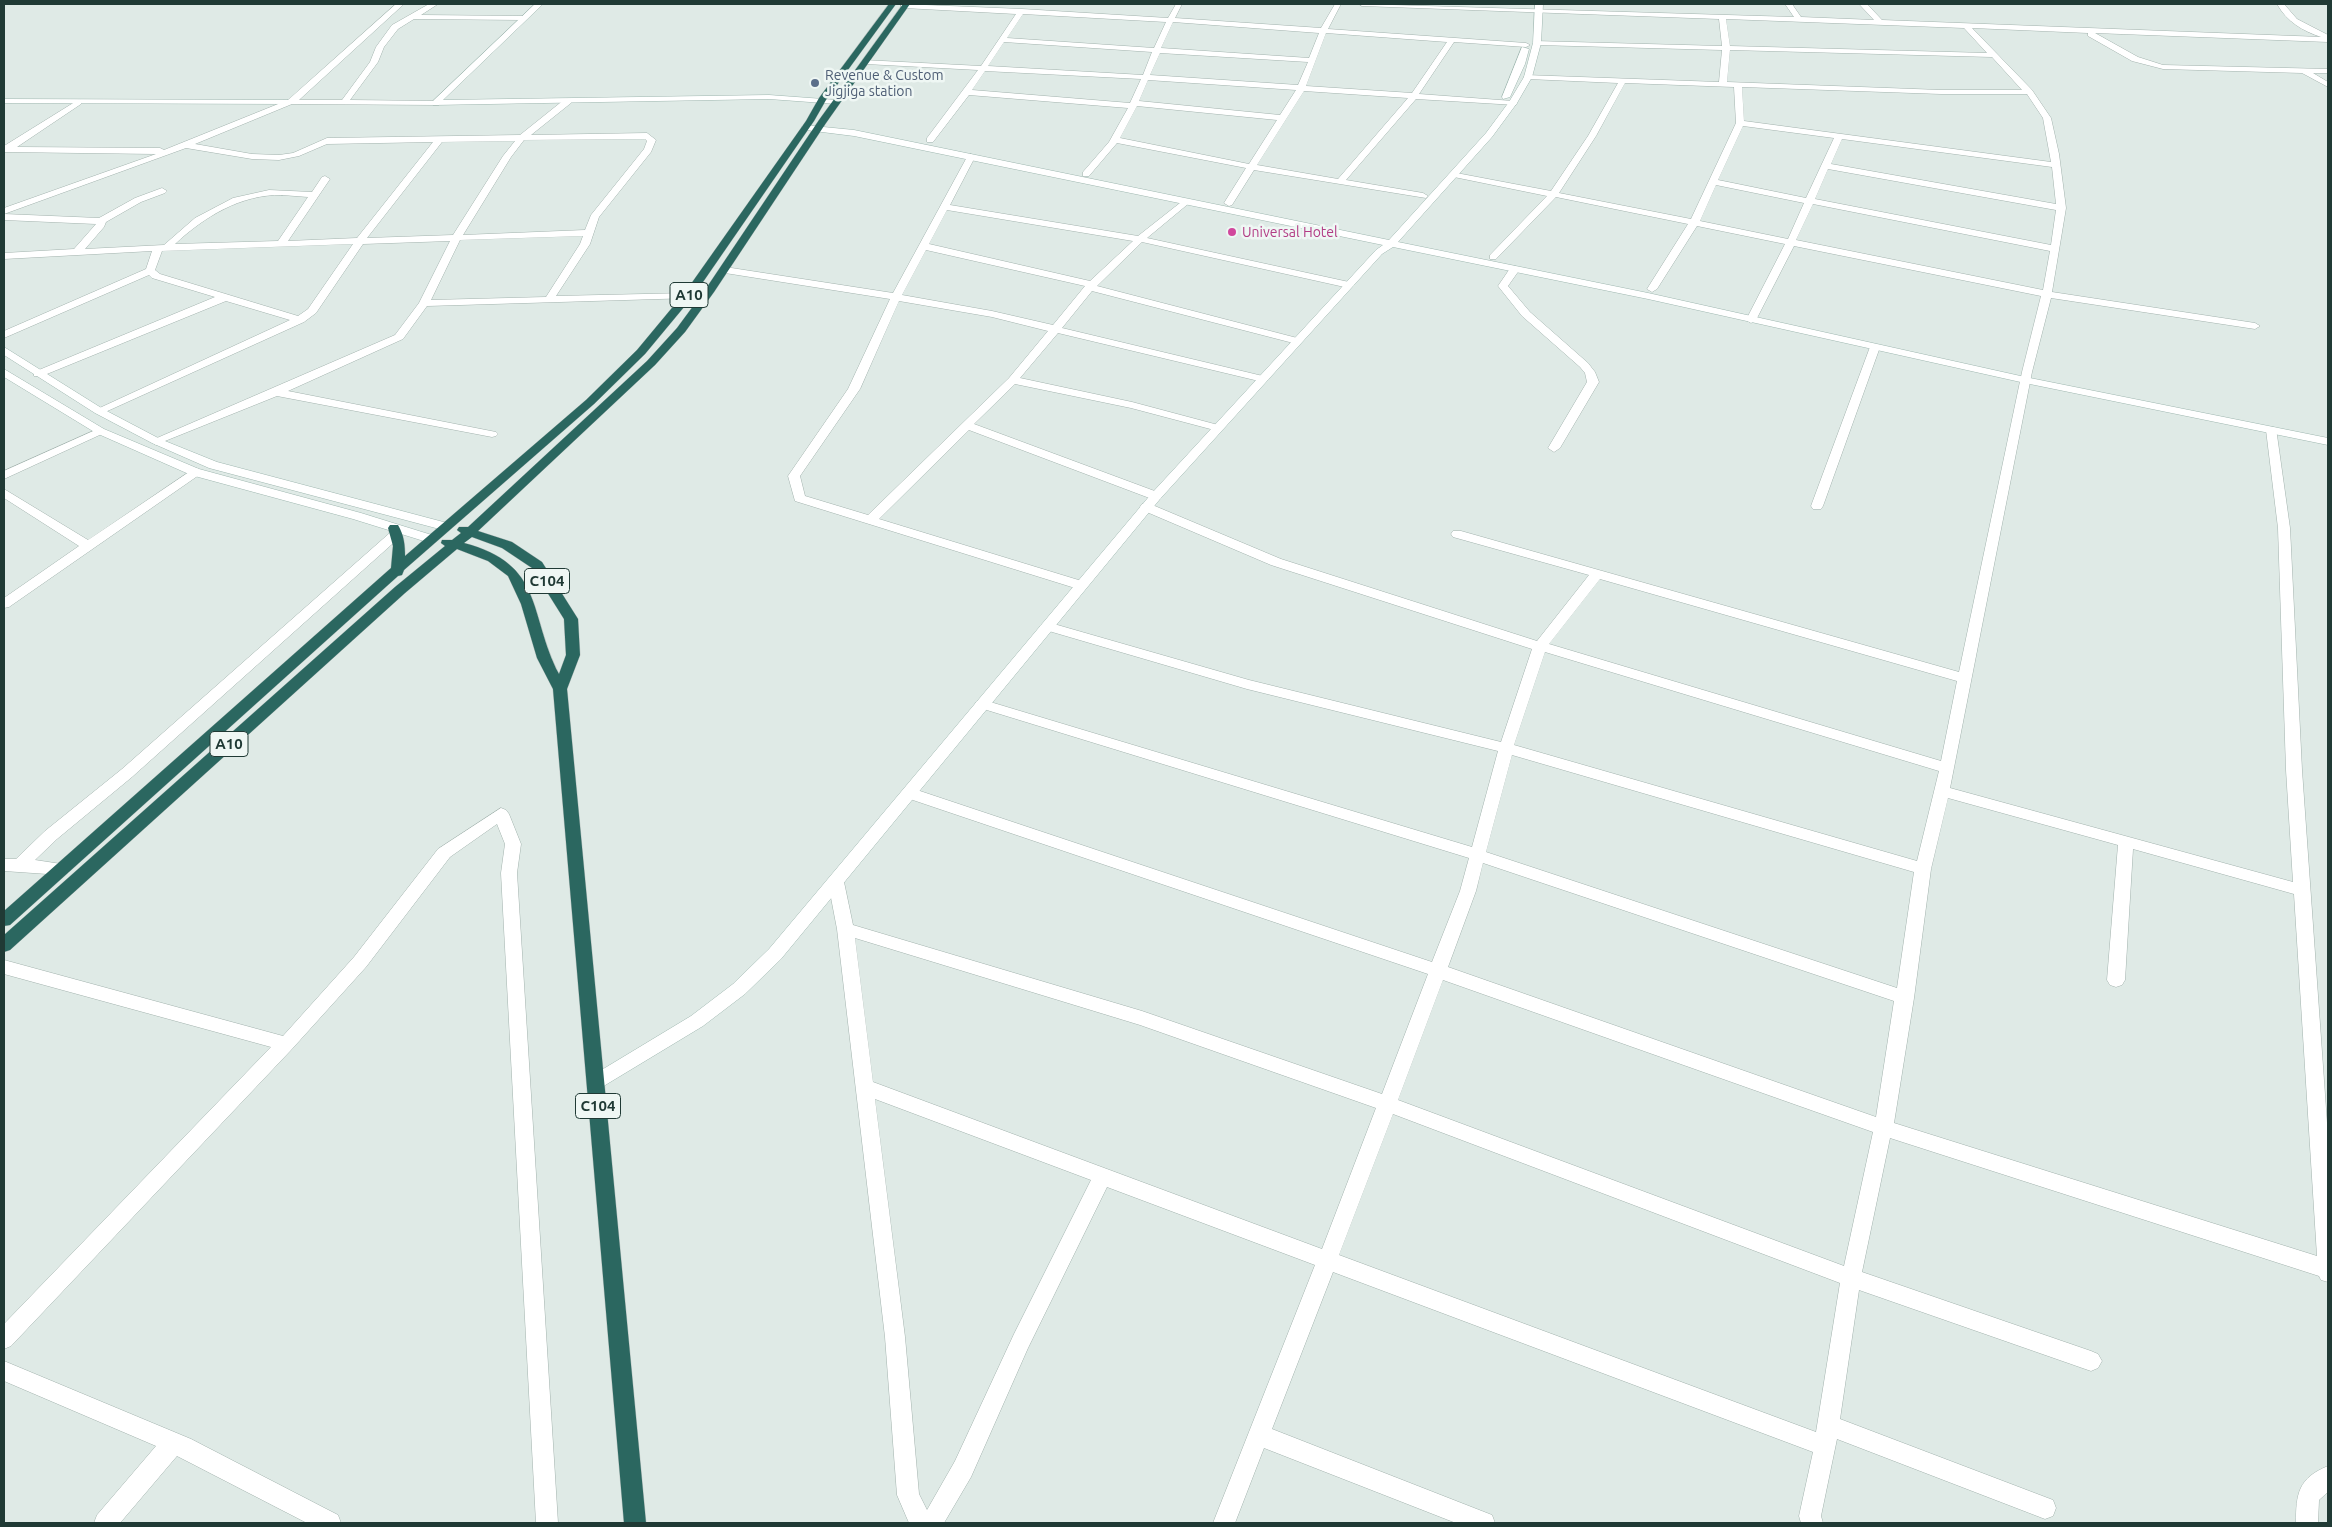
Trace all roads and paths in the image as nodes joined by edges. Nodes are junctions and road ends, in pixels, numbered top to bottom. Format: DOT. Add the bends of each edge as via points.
graph roads {
  1 [pos="400,4"];
  2 [pos="434,4"];
  3 [pos="539,4"];
  4 [pos="551,4"];
  5 [pos="892,4"];
  6 [pos="1179,4"];
  7 [pos="1338,4"];
  8 [pos="1362,4"];
  9 [pos="1788,4"];
  10 [pos="1863,4"];
  11 [pos="2281,4"];
  12 [pos="905,5"];
  13 [pos="1399,5"];
  14 [pos="1529,8"];
  15 [pos="1539,8"];
  16 [pos="1022,11"];
  17 [pos="1716,14"];
  18 [pos="385,17"];
  19 [pos="412,17"];
  20 [pos="524,18"];
  21 [pos="1799,19"];
  22 [pos="1169,20"];
  23 [pos="1881,23"];
  24 [pos="1966,26"];
  25 [pos="1324,30"];
  26 [pos="2087,32"];
  27 [pos="2328,39"];
  28 [pos="1001,40"];
  29 [pos="1452,40"];
  30 [pos="1537,43"];
  31 [pos="1526,45"];
  32 [pos="1158,48"];
  33 [pos="1726,48"];
  34 [pos="1992,55"];
  35 [pos="1311,60"];
  36 [pos="866,62"];
  37 [pos="982,67"];
  38 [pos="2302,70"];
  39 [pos="2328,70"];
  40 [pos="1144,77"];
  41 [pos="1528,77"];
  42 [pos="1622,80"];
  43 [pos="1723,84"];
  44 [pos="1738,84"];
  45 [pos="2328,84"];
  46 [pos="1301,88"];
  47 [pos="966,92"];
  48 [pos="2028,92"];
  49 [pos="1414,96"];
  50 [pos="822,100"];
  51 [pos="4,101"];
  52 [pos="568,101"];
  53 [pos="78,102"];
  54 [pos="291,102"];
  55 [pos="344,102"];
  56 [pos="837,102"];
  57 [pos="436,103"];
  58 [pos="450,103"];
  59 [pos="1502,103"];
  60 [pos="1513,103"];
  61 [pos="1134,104"];
  62 [pos="1283,118"];
  63 [pos="1740,123"];
  64 [pos="814,125"];
  65 [pos="1839,136"];
  66 [pos="522,138"];
  67 [pos="439,140"];
  68 [pos="930,140"];
  69 [pos="1115,140"];
  70 [pos="185,145"];
  71 [pos="5,149"];
  72 [pos="168,151"];
  73 [pos="971,157"];
  74 [pos="1826,166"];
  75 [pos="2056,166"];
  76 [pos="1253,167"];
  77 [pos="1086,174"];
  78 [pos="1454,174"];
  79 [pos="325,179"];
  80 [pos="1340,182"];
  81 [pos="1713,182"];
  82 [pos="162,191"];
  83 [pos="1554,194"];
  84 [pos="314,195"];
  85 [pos="1423,196"];
  86 [pos="1810,200"];
  87 [pos="1185,202"];
  88 [pos="1229,203"];
  89 [pos="944,207"];
  90 [pos="2061,208"];
  91 [pos="4,211"];
  92 [pos="4,218"];
  93 [pos="101,221"];
  94 [pos="1694,223"];
  95 [pos="589,233"];
  96 [pos="456,239"];
  97 [pos="1140,239"];
  98 [pos="358,242"];
  99 [pos="1388,242"];
  100 [pos="281,244"];
  101 [pos="1790,244"];
  102 [pos="923,246"];
  103 [pos="162,248"];
  104 [pos="2055,249"];
  105 [pos="76,253"];
  106 [pos="4,256"];
  107 [pos="1493,257"];
  108 [pos="1515,269"];
  109 [pos="725,270"];
  110 [pos="150,271"];
  111 [pos="1349,285"];
  112 [pos="1092,286"];
  113 [pos="1652,289"];
  114 [pos="2047,294"];
  115 [pos="688,296"];
  116 [pos="896,297"];
  117 [pos="223,298"];
  118 [pos="549,300"];
  119 [pos="424,303"];
  120 [pos="1753,316"];
  121 [pos="300,320"];
  122 [pos="2255,326"];
  123 [pos="1056,330"];
  124 [pos="4,335"];
  125 [pos="1298,341"];
  126 [pos="1875,347"];
  127 [pos="4,350"];
  128 [pos="4,372"];
  129 [pos="38,374"];
  130 [pos="2026,376"];
  131 [pos="1263,379"];
  132 [pos="1013,380"];
  133 [pos="276,392"];
  134 [pos="99,411"];
  135 [pos="966,425"];
  136 [pos="1218,428"];
  137 [pos="2272,430"];
  138 [pos="100,431"];
  139 [pos="2328,432"];
  140 [pos="492,434"];
  141 [pos="156,441"];
  142 [pos="2328,442"];
  143 [pos="1554,448"];
  144 [pos="195,472"];
  145 [pos="4,475"];
  146 [pos="4,492"];
  147 [pos="1156,496"];
  148 [pos="1817,506"];
  149 [pos="1146,507"];
  150 [pos="869,521"];
  151 [pos="447,527"];
  152 [pos="395,531"];
  153 [pos="470,532"];
  154 [pos="1457,534"];
  155 [pos="432,539"];
  156 [pos="454,544"];
  157 [pos="86,545"];
  158 [pos="397,572"];
  159 [pos="1596,575"];
  160 [pos="1080,585"];
  161 [pos="4,604"];
  162 [pos="1047,626"];
  163 [pos="1540,646"];
  164 [pos="1965,678"];
  165 [pos="560,689"];
  166 [pos="982,704"];
  167 [pos="1506,748"];
  168 [pos="1946,768"];
  169 [pos="1942,791"];
  170 [pos="909,793"];
  171 [pos="2126,842"];
  172 [pos="1478,854"];
  173 [pos="20,865"];
  174 [pos="4,866"];
  175 [pos="62,869"];
  176 [pos="1923,869"];
  177 [pos="836,882"];
  178 [pos="2302,890"];
  179 [pos="4,920"];
  180 [pos="845,929"];
  181 [pos="4,945"];
  182 [pos="4,967"];
  183 [pos="1438,972"];
  184 [pos="2116,980"];
  185 [pos="1905,998"];
  186 [pos="286,1044"];
  187 [pos="596,1082"];
  188 [pos="864,1087"];
  189 [pos="1387,1104"];
  190 [pos="1883,1128"];
  191 [pos="1102,1177"];
  192 [pos="1326,1262"];
  193 [pos="2327,1271"];
  194 [pos="1851,1278"];
  195 [pos="4,1340"];
  196 [pos="2091,1361"];
  197 [pos="4,1371"];
  198 [pos="1258,1435"];
  199 [pos="1826,1436"];
  200 [pos="173,1443"];
  201 [pos="2328,1477"];
  202 [pos="2044,1508"];
  203 [pos="105,1523"];
  204 [pos="330,1523"];
  205 [pos="548,1523"];
  206 [pos="635,1523"];
  207 [pos="921,1523"];
  208 [pos="932,1523"];
  209 [pos="1224,1523"];
  210 [pos="1484,1523"];
  211 [pos="1812,1523"];
  212 [pos="2307,1523"];
  1 -- 18 [label="street"];
  2 -- 19 [label="street"];
  3 -- 20 [label="street"];
  4 -- 58 [label="street"];
  5 -- 50 [label="highway, A10"];
  6 -- 22 [label="street"];
  7 -- 25 [label="street"];
  8 -- 13 [label="street"];
  9 -- 21 [label="street"];
  10 -- 23 [label="street"];
  11 -- 27 [label="street" via="2296,22"];
  12 -- 16 [label="street"];
  12 -- 36 [label="highway, A10"];
  13 -- 14 [label="street"];
  14 -- 15 [label="street"];
  14 -- 31 [label="street"];
  15 -- 17 [label="street"];
  15 -- 30 [label="street"];
  16 -- 22 [label="street"];
  16 -- 28 [label="street"];
  17 -- 21 [label="street"];
  17 -- 33 [label="street"];
  18 -- 19 [label="street"];
  18 -- 54 [label="street"];
  19 -- 20 [label="street"];
  19 -- 55 [label="street" via="395,27"];
  20 -- 57 [label="street"];
  21 -- 23 [label="street"];
  22 -- 25 [label="street"];
  22 -- 32 [label="street"];
  23 -- 24 [label="street"];
  24 -- 26 [label="street"];
  24 -- 34 [label="street"];
  25 -- 29 [label="street"];
  25 -- 35 [label="street"];
  26 -- 27 [label="street"];
  26 -- 38 [label="street" via="2135,59 2163,67"];
  28 -- 32 [label="street"];
  28 -- 37 [label="street"];
  29 -- 31 [label="street"];
  29 -- 49 [label="street"];
  30 -- 33 [label="street"];
  30 -- 41 [label="street"];
  31 -- 59 [label="street" via="1513,84"];
  32 -- 35 [label="street"];
  32 -- 40 [label="street"];
  33 -- 34 [label="street"];
  33 -- 43 [label="street"];
  34 -- 48 [label="street"];
  35 -- 46 [label="street"];
  36 -- 37 [label="street"];
  36 -- 56 [label="highway, A10"];
  37 -- 40 [label="street"];
  37 -- 47 [label="street"];
  38 -- 39 [label="street"];
  38 -- 45 [label="street"];
  40 -- 46 [label="street"];
  40 -- 61 [label="street"];
  41 -- 42 [label="street"];
  41 -- 60 [label="street"];
  42 -- 43 [label="street"];
  42 -- 83 [label="street" via="1592,136"];
  43 -- 44 [label="street"];
  44 -- 48 [label="street"];
  44 -- 63 [label="street"];
  46 -- 49 [label="street"];
  46 -- 62 [label="street"];
  47 -- 61 [label="street"];
  47 -- 68 [label="street"];
  48 -- 75 [label="street" via="2047,118"];
  49 -- 59 [label="street"];
  49 -- 80 [label="street"];
  50 -- 52 [label="street" via="769,97"];
  50 -- 56 [label="street"];
  50 -- 64 [label="highway, A10"];
  51 -- 53 [label="street"];
  52 -- 58 [label="street"];
  52 -- 66 [label="street"];
  53 -- 54 [label="street"];
  53 -- 71 [label="street"];
  54 -- 55 [label="street"];
  54 -- 70 [label="street"];
  55 -- 57 [label="street"];
  56 -- 64 [label="highway, A10"];
  57 -- 58 [label="street"];
  59 -- 60 [label="street"];
  59 -- 85 [label="street" via="1480,134"];
  60 -- 78 [label="street"];
  61 -- 62 [label="street"];
  61 -- 69 [label="street"];
  62 -- 76 [label="street"];
  63 -- 65 [label="street"];
  63 -- 81 [label="street"];
  64 -- 68 [label="street"];
  64 -- 73 [label="street"];
  64 -- 109 [label="highway, A10"];
  64 -- 115 [label="highway, A10"];
  65 -- 74 [label="street"];
  65 -- 75 [label="street"];
  66 -- 67 [label="street"];
  66 -- 95 [label="street" via="647,136 652,140 648,150 594,217"];
  66 -- 96 [label="street" via="507,156"];
  67 -- 70 [label="street" via="327,141 291,156 269,157"];
  67 -- 98 [label="street"];
  68 -- 77 [label="street"];
  69 -- 76 [label="street"];
  69 -- 77 [label="street"];
  70 -- 72 [label="street"];
  71 -- 72 [label="street"];
  72 -- 91 [label="street"];
  73 -- 87 [label="street"];
  73 -- 89 [label="street"];
  74 -- 86 [label="street"];
  74 -- 90 [label="street"];
  75 -- 90 [label="street"];
  76 -- 80 [label="street"];
  76 -- 88 [label="street"];
  77 -- 88 [label="street"];
  78 -- 83 [label="street"];
  78 -- 99 [label="street"];
  79 -- 84 [label="street"];
  80 -- 85 [label="street"];
  81 -- 86 [label="street"];
  81 -- 94 [label="street"];
  82 -- 93 [label="street" via="138,200"];
  83 -- 94 [label="street"];
  83 -- 107 [label="street"];
  84 -- 100 [label="street"];
  84 -- 103 [label="street" via="285,192 246,196 212,211"];
  85 -- 99 [label="street"];
  86 -- 101 [label="street"];
  86 -- 104 [label="street"];
  87 -- 97 [label="street"];
  87 -- 99 [label="street"];
  88 -- 99 [label="street"];
  89 -- 97 [label="street"];
  89 -- 102 [label="street"];
  90 -- 104 [label="street"];
  92 -- 93 [label="street"];
  93 -- 105 [label="street" via="101,226"];
  94 -- 101 [label="street"];
  94 -- 113 [label="street"];
  95 -- 96 [label="street"];
  95 -- 118 [label="street" via="574,264"];
  96 -- 98 [label="street"];
  96 -- 119 [label="street"];
  97 -- 111 [label="street"];
  97 -- 112 [label="street"];
  98 -- 100 [label="street"];
  98 -- 121 [label="street" via="312,311"];
  99 -- 107 [label="street"];
  99 -- 108 [label="street"];
  99 -- 111 [label="street"];
  100 -- 103 [label="street"];
  101 -- 114 [label="street"];
  101 -- 120 [label="street"];
  102 -- 112 [label="street"];
  102 -- 116 [label="street"];
  103 -- 105 [label="street"];
  103 -- 110 [label="street"];
  104 -- 114 [label="street"];
  105 -- 106 [label="street"];
  107 -- 113 [label="street"];
  108 -- 120 [label="street"];
  108 -- 143 [label="street" via="1503,286 1526,314 1584,365 1593,382"];
  109 -- 116 [label="street"];
  109 -- 153 [label="highway, A10" via="681,330 651,363"];
  110 -- 117 [label="street" via="156,276"];
  110 -- 124 [label="street"];
  111 -- 125 [label="street"];
  112 -- 123 [label="street"];
  112 -- 125 [label="street"];
  113 -- 120 [label="street"];
  114 -- 122 [label="street"];
  114 -- 130 [label="street"];
  115 -- 118 [label="street"];
  115 -- 151 [label="highway, A10" via="646,346 590,402"];
  116 -- 123 [label="street" via="992,314"];
  116 -- 150 [label="street" via="854,389 794,476 799,498"];
  117 -- 121 [label="street"];
  117 -- 129 [label="street"];
  118 -- 119 [label="street"];
  119 -- 133 [label="street" via="399,337"];
  120 -- 126 [label="street"];
  120 -- 130 [label="street"];
  121 -- 134 [label="street"];
  123 -- 131 [label="street"];
  123 -- 132 [label="street"];
  125 -- 131 [label="street"];
  126 -- 130 [label="street"];
  126 -- 148 [label="street"];
  127 -- 129 [label="street"];
  128 -- 138 [label="street"];
  129 -- 134 [label="street"];
  130 -- 137 [label="street"];
  130 -- 139 [label="street"];
  130 -- 164 [label="street"];
  131 -- 136 [label="street"];
  132 -- 135 [label="street"];
  132 -- 136 [label="street" via="1132,405"];
  133 -- 140 [label="street"];
  133 -- 141 [label="street"];
  134 -- 141 [label="street"];
  135 -- 147 [label="street"];
  135 -- 150 [label="street"];
  136 -- 147 [label="street"];
  137 -- 142 [label="street"];
  137 -- 178 [label="street" via="2284,528"];
  138 -- 144 [label="street"];
  138 -- 145 [label="street"];
  141 -- 151 [label="street" via="213,465"];
  144 -- 152 [label="street"];
  144 -- 157 [label="street"];
  146 -- 157 [label="street"];
  147 -- 149 [label="street"];
  149 -- 160 [label="street"];
  149 -- 163 [label="street" via="1276,562"];
  150 -- 160 [label="street"];
  151 -- 153 [label="highway, C104"];
  151 -- 155 [label="highway, A10"];
  152 -- 155 [label="street"];
  152 -- 158 [label="highway" via="399,546"];
  152 -- 173 [label="street" via="127,774"];
  153 -- 156 [label="highway, A10"];
  153 -- 165 [label="highway, C104" via="507,545 537,565 571,620 573,655"];
  154 -- 159 [label="street"];
  155 -- 156 [label="highway, C104"];
  155 -- 158 [label="highway, A10"];
  156 -- 165 [label="highway, C104" via="495,560 512,573 530,612 545,660"];
  156 -- 181 [label="highway, A10"];
  157 -- 161 [label="street"];
  158 -- 175 [label="highway, A10"];
  159 -- 163 [label="street"];
  159 -- 164 [label="street"];
  160 -- 162 [label="street"];
  162 -- 166 [label="street"];
  162 -- 167 [label="street" via="1247,684"];
  163 -- 167 [label="street"];
  163 -- 168 [label="street"];
  164 -- 168 [label="street"];
  165 -- 187 [label="highway, C104"];
  166 -- 170 [label="street"];
  166 -- 172 [label="street"];
  167 -- 172 [label="street"];
  167 -- 176 [label="street"];
  168 -- 169 [label="street"];
  169 -- 171 [label="street"];
  169 -- 176 [label="street"];
  170 -- 177 [label="street"];
  170 -- 183 [label="street"];
  171 -- 178 [label="street"];
  171 -- 184 [label="street"];
  172 -- 183 [label="street"];
  172 -- 185 [label="street"];
  173 -- 174 [label="street"];
  173 -- 175 [label="street"];
  175 -- 179 [label="highway, A10"];
  176 -- 185 [label="street"];
  177 -- 180 [label="street"];
  177 -- 187 [label="street" via="775,954 738,989 697,1021"];
  178 -- 193 [label="street"];
  180 -- 188 [label="street"];
  180 -- 189 [label="street" via="1142,1018"];
  182 -- 186 [label="street"];
  183 -- 189 [label="street"];
  183 -- 190 [label="street"];
  185 -- 190 [label="street"];
  186 -- 195 [label="street"];
  186 -- 205 [label="street" via="360,962 444,854 501,814 513,844 509,873"];
  187 -- 206 [label="highway, C104"];
  188 -- 191 [label="street"];
  188 -- 207 [label="street" via="895,1337 908,1495"];
  189 -- 192 [label="street"];
  189 -- 194 [label="street"];
  190 -- 193 [label="street"];
  190 -- 194 [label="street"];
  191 -- 192 [label="street"];
  191 -- 208 [label="street" via="1021,1341 963,1469"];
  192 -- 198 [label="street"];
  192 -- 199 [label="street"];
  194 -- 196 [label="street"];
  194 -- 199 [label="street"];
  197 -- 200 [label="street"];
  198 -- 209 [label="street"];
  198 -- 210 [label="street"];
  199 -- 202 [label="street"];
  199 -- 211 [label="street" via="1810,1516"];
  200 -- 203 [label="street"];
  200 -- 204 [label="street"];
  201 -- 212 [label="street" via="2308,1495"];
}
